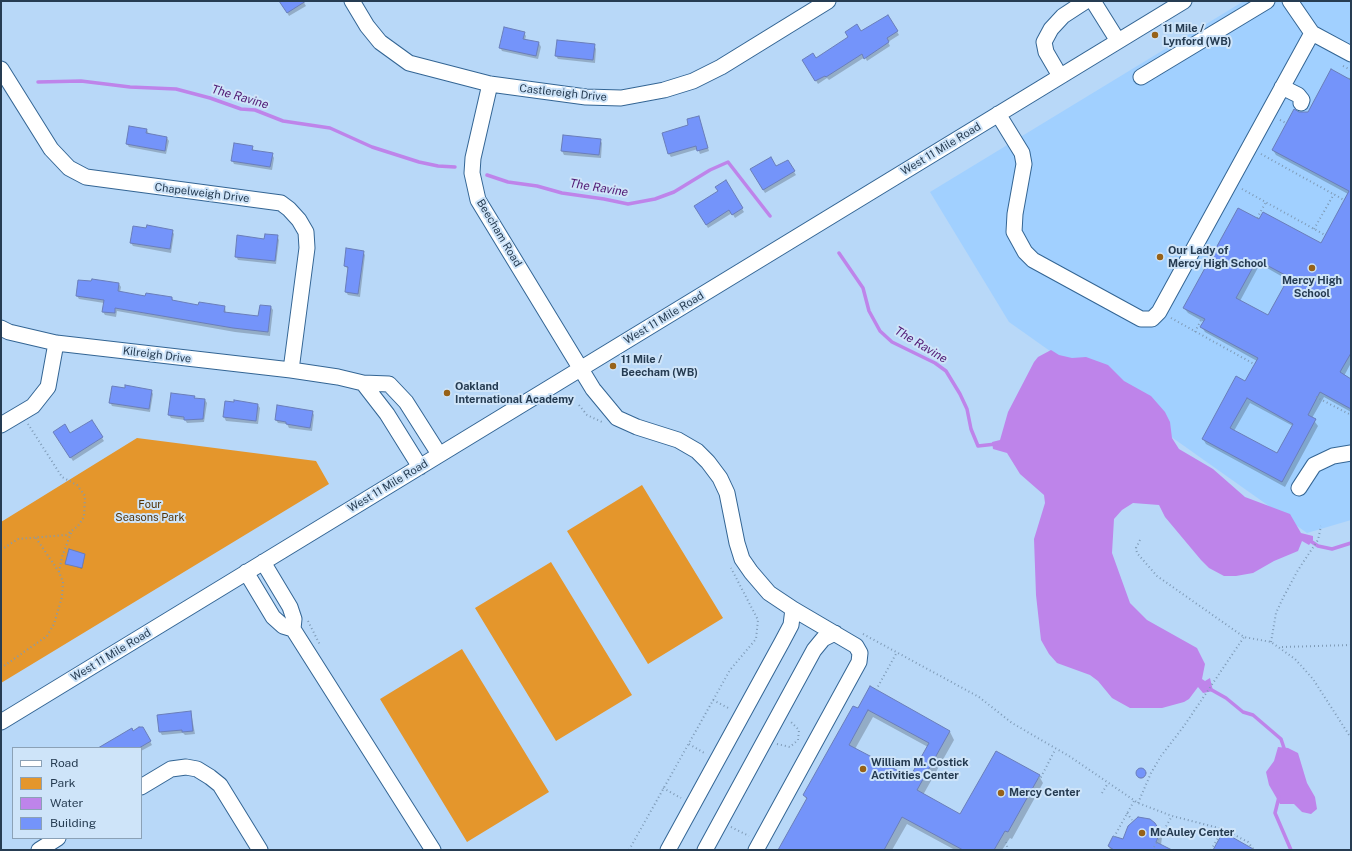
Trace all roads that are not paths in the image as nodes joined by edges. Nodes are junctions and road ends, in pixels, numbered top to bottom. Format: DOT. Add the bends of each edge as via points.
graph roads {
  1 [pos="352,1"];
  2 [pos="828,1"];
  3 [pos="1086,1"];
  4 [pos="1093,1"];
  5 [pos="1184,1"];
  6 [pos="1267,1"];
  7 [pos="1290,1"];
  8 [pos="1312,33"];
  9 [pos="1118,41"];
  10 [pos="1351,54"];
  11 [pos="1,69"];
  12 [pos="1060,76"];
  13 [pos="1141,77"];
  14 [pos="490,84"];
  15 [pos="1282,87"];
  16 [pos="1301,103"];
  17 [pos="998,114"];
  18 [pos="1,328"];
  19 [pos="56,343"];
  20 [pos="581,368"];
  21 [pos="291,370"];
  22 [pos="363,383"];
  23 [pos="1,425"];
  24 [pos="1351,453"];
  25 [pos="439,454"];
  26 [pos="420,467"];
  27 [pos="1299,488"];
  28 [pos="263,562"];
  29 [pos="246,572"];
  30 [pos="793,609"];
  31 [pos="293,630"];
  32 [pos="835,633"];
  33 [pos="1,722"];
  34 [pos="142,786"];
  35 [pos="56,839"];
  36 [pos="758,846"];
  37 [pos="39,850"];
  38 [pos="260,850"];
  39 [pos="433,850"];
  40 [pos="668,850"];
  41 [pos="705,850"];
  1 -- 14 [label="street, Castlereigh Drive" via="380,42 409,63"];
  2 -- 14 [label="street, Castlereigh Drive" via="721,67 664,90 621,98 586,97"];
  3 -- 12 [label="street" via="1063,16 1051,29 1044,42 1046,52"];
  4 -- 9 [label="street"];
  5 -- 9 [label="street, West 11 Mile Road"];
  6 -- 13 [label="street"];
  7 -- 8 [label="street"];
  8 -- 10 [label="street"];
  8 -- 15 [label="street"];
  9 -- 12 [label="street, West 11 Mile Road"];
  11 -- 21 [label="street, Chapelweigh Drive" via="51,149 69,168 86,177 280,203 289,208 306,232 307,248"];
  12 -- 17 [label="street, West 11 Mile Road"];
  14 -- 20 [label="street, Beecham Road" via="473,158 472,173 478,200"];
  15 -- 16 [label="street" via="1298,95"];
  15 -- 17 [label="street" via="1159,312 1152,319 1141,319 1033,260 1025,252 1014,232 1024,164 1022,153"];
  17 -- 20 [label="street, West 11 Mile Road"];
  18 -- 19 [label="street, Kilreigh Drive"];
  19 -- 21 [label="street, Kilreigh Drive"];
  19 -- 23 [label="street" via="48,387 33,406"];
  20 -- 25 [label="street, West 11 Mile Road"];
  20 -- 30 [label="street, Beecham Road" via="593,389 617,418 678,440 697,451 708,462 727,493 742,559 769,593"];
  21 -- 22 [label="street, Kilreigh Drive"];
  22 -- 25 [label="street, Kilreigh Drive" via="389,384 406,402"];
  22 -- 26 [label="street" via="387,414"];
  24 -- 27 [label="street" via="1333,456 1314,466"];
  25 -- 26 [label="street, West 11 Mile Road"];
  26 -- 28 [label="street, West 11 Mile Road"];
  28 -- 29 [label="street, West 11 Mile Road"];
  28 -- 31 [label="street" via="290,607 294,619"];
  29 -- 31 [label="street" via="273,617 283,626"];
  29 -- 33 [label="street, West 11 Mile Road"];
  30 -- 32 [label="street, Beecham Road"];
  30 -- 40 [label="street" via="791,625"];
  31 -- 39 [label="street"];
  32 -- 36 [label="street, Beecham Road" via="856,646 860,652 859,662"];
  32 -- 41 [label="street" via="823,638 814,650"];
  34 -- 38 [label="street" via="171,769 197,769 220,785"];
  35 -- 37 [label="street"];
}
